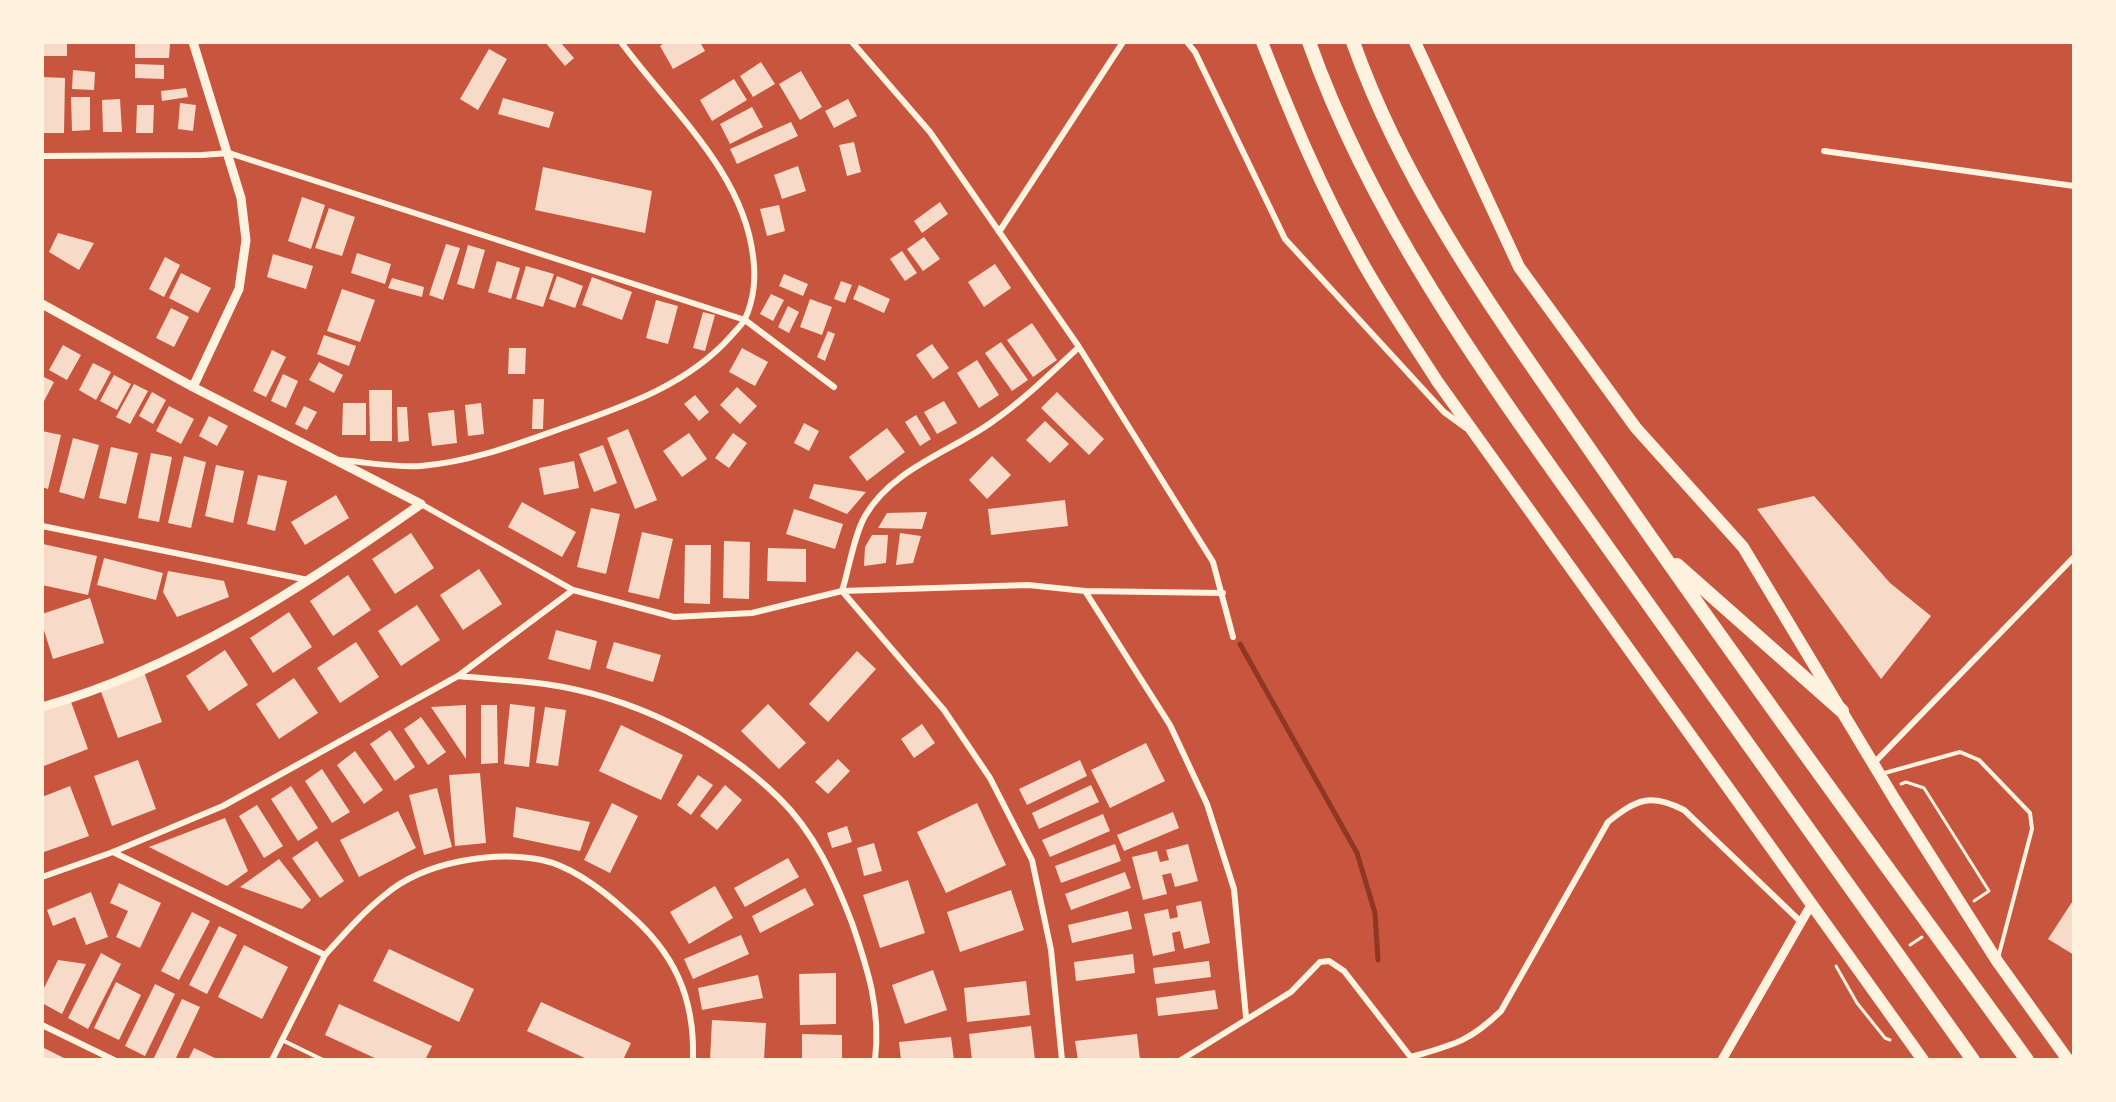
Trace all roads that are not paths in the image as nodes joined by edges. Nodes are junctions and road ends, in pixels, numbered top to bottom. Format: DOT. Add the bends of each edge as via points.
graph roads {
  1 [pos="193,42"];
  2 [pos="621,42"];
  3 [pos="852,42"];
  4 [pos="1123,42"];
  5 [pos="1187,42"];
  6 [pos="1262,42"];
  7 [pos="1309,42"];
  8 [pos="1353,42"];
  9 [pos="1415,42"];
  10 [pos="1824,151"];
  11 [pos="229,153"];
  12 [pos="42,156"];
  13 [pos="2074,186"];
  14 [pos="999,232"];
  15 [pos="42,304"];
  16 [pos="745,320"];
  17 [pos="1079,347"];
  18 [pos="194,387"];
  19 [pos="834,387"];
  20 [pos="1477,436"];
  21 [pos="336,460"];
  22 [pos="421,504"];
  23 [pos="42,526"];
  24 [pos="1657,547"];
  25 [pos="2074,557"];
  26 [pos="312,581"];
  27 [pos="573,590"];
  28 [pos="842,591"];
  29 [pos="1085,591"];
  30 [pos="1222,593"];
  31 [pos="1233,638"];
  32 [pos="458,676"];
  33 [pos="42,707"];
  34 [pos="1842,711"];
  35 [pos="1876,769"];
  36 [pos="113,852"];
  37 [pos="42,877"];
  38 [pos="1811,904"];
  39 [pos="1801,922"];
  40 [pos="325,955"];
  41 [pos="1997,961"];
  42 [pos="1246,1017"];
  43 [pos="42,1025"];
  44 [pos="282,1040"];
  45 [pos="1412,1058"];
  46 [pos="114,1060"];
  47 [pos="272,1060"];
  48 [pos="323,1060"];
  49 [pos="693,1060"];
  50 [pos="875,1060"];
  51 [pos="1062,1060"];
  52 [pos="1181,1060"];
  53 [pos="1722,1060"];
  54 [pos="1923,1060"];
  55 [pos="1972,1060"];
  56 [pos="2027,1060"];
  57 [pos="2068,1060"];
  1 -- 11 [label="street"];
  2 -- 16 [label="street" via="697,135 728,184 748,231 753,256 755,287"];
  3 -- 14 [label="street" via="930,132"];
  4 -- 14 [label="street"];
  5 -- 20 [label="street" via="1285,239 1444,412"];
  6 -- 20 [label="main road" via="1295,127 1360,258 1437,381"];
  7 -- 55 [label="highway" via="1328,97 1391,221 1472,356"];
  8 -- 24 [label="highway" via="1424,199 1501,321"];
  9 -- 34 [label="main road" via="1519,267 1636,428 1743,547"];
  10 -- 13 [label="street"];
  11 -- 12 [label="street"];
  11 -- 16 [label="street"];
  11 -- 18 [label="street" via="241,198 246,240 239,289"];
  14 -- 17 [label="street"];
  15 -- 18 [label="street"];
  16 -- 19 [label="street"];
  16 -- 21 [label="street" via="715,354 663,388 482,457 420,466"];
  17 -- 28 [label="street" via="991,423 888,487 864,517"];
  17 -- 30 [label="street" via="1213,562"];
  18 -- 21 [label="street"];
  20 -- 38 [label="main road"];
  21 -- 22 [label="street"];
  22 -- 26 [label="street"];
  22 -- 27 [label="street"];
  23 -- 26 [label="street"];
  24 -- 34 [label="highway"];
  24 -- 56 [label="highway"];
  25 -- 35 [label="street"];
  26 -- 33 [label="street" via="174,658 86,694"];
  27 -- 28 [label="street" via="674,617 752,613"];
  27 -- 32 [label="street"];
  28 -- 29 [label="street" via="1028,585"];
  28 -- 51 [label="street" via="944,710 990,778 1032,860 1051,950"];
  29 -- 30 [label="street"];
  29 -- 42 [label="street" via="1170,725 1207,804 1234,889"];
  30 -- 31 [label="street"];
  32 -- 36 [label="street" via="223,806"];
  32 -- 50 [label="street" via="546,684 619,702 700,738 780,798 810,835 836,879 870,975 878,1033"];
  34 -- 35 [label="main road"];
  35 -- 41 [label="main road"];
  35 -- 41 [label="lane" via="1960,752 1979,760 2030,813 2032,830"];
  36 -- 37 [label="street"];
  36 -- 40 [label="street"];
  38 -- 39 [label="street"];
  38 -- 54 [label="main road"];
  39 -- 45 [label="street" via="1684,810 1649,799 1628,806 1608,822 1501,1011 1478,1033"];
  39 -- 53 [label="street"];
  40 -- 44 [label="street"];
  40 -- 49 [label="street" via="387,892 423,874 487,856 543,860 591,883 658,941 680,978"];
  41 -- 57 [label="main road"];
  42 -- 45 [label="street" via="1291,992 1320,962 1329,961 1344,971"];
  42 -- 52 [label="street"];
  43 -- 46 [label="street"];
  44 -- 47 [label="street"];
  44 -- 48 [label="lane"];
}
